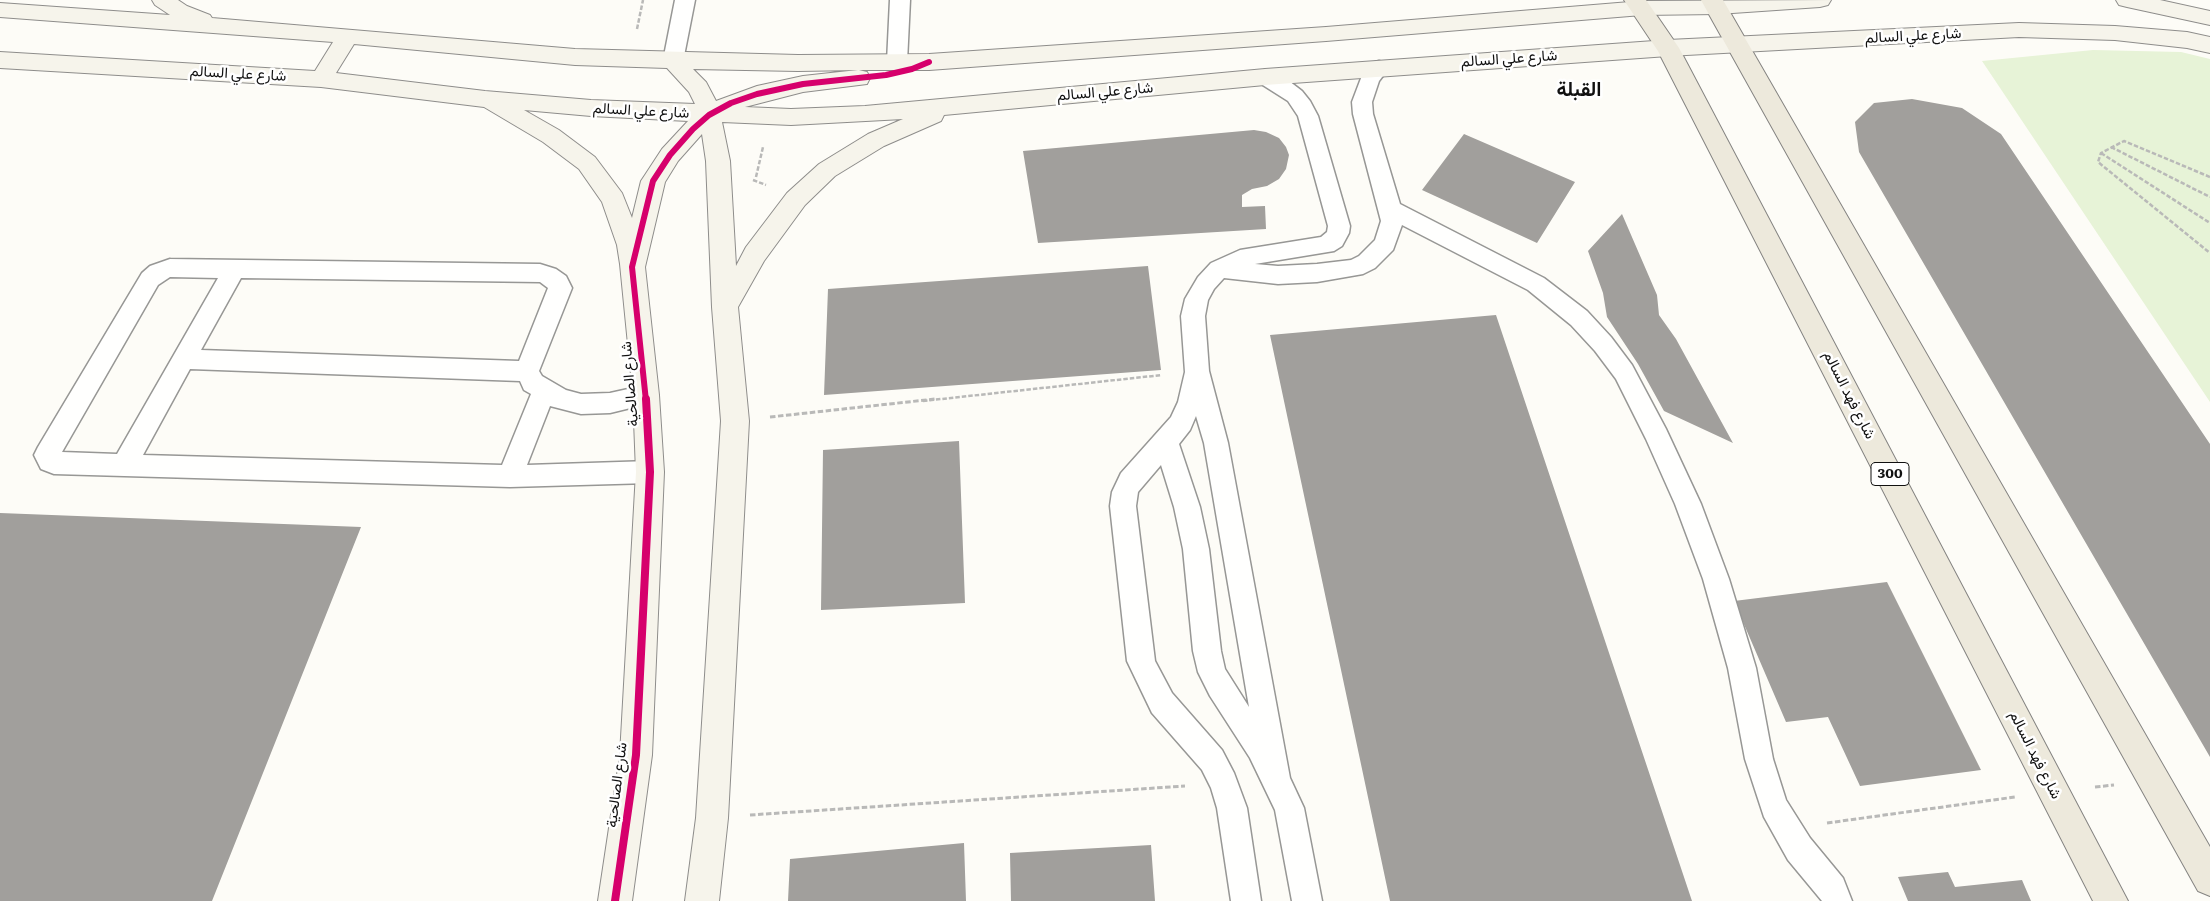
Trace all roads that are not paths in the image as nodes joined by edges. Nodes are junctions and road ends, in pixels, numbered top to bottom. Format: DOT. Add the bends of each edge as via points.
graph roads {
  1 [pos="163,0"];
  2 [pos="685,0"];
  3 [pos="900,0"];
  4 [pos="1820,0"];
  5 [pos="2127,0"];
  6 [pos="1639,4"];
  7 [pos="1715,4"];
  8 [pos="9,10"];
  9 [pos="2210,18"];
  10 [pos="220,26"];
  11 [pos="348,36"];
  12 [pos="1739,45"];
  13 [pos="2210,46"];
  14 [pos="1668,48"];
  15 [pos="0,60"];
  16 [pos="673,61"];
  17 [pos="897,62"];
  18 [pos="929,62"];
  19 [pos="1378,68"];
  20 [pos="1266,77"];
  21 [pos="321,79"];
  22 [pos="485,99"];
  23 [pos="954,106"];
  24 [pos="709,115"];
  25 [pos="1390,209"];
  26 [pos="632,267"];
  27 [pos="234,269"];
  28 [pos="1220,270"];
  29 [pos="725,307"];
  30 [pos="184,359"];
  31 [pos="527,371"];
  32 [pos="1197,371"];
  33 [pos="544,391"];
  34 [pos="646,396"];
  35 [pos="1166,442"];
  36 [pos="125,463"];
  37 [pos="650,472"];
  38 [pos="510,476"];
  39 [pos="1276,777"];
  40 [pos="2210,879"];
  41 [pos="615,901"];
  42 [pos="702,901"];
  43 [pos="1246,901"];
  44 [pos="1307,901"];
  45 [pos="1836,901"];
  46 [pos="2111,901"];
  1 -- 10 [label="main road" via="179,11"];
  2 -- 16 [label="lane"];
  3 -- 17 [label="lane"];
  4 -- 7 [label="main road"];
  5 -- 9 [label="main road"];
  6 -- 7 [label="main road"];
  6 -- 14 [label="main road, شارع فهد السالم / 300"];
  6 -- 18 [label="main road" via="1316,35"];
  7 -- 12 [label="main road"];
  8 -- 10 [label="main road"];
  10 -- 11 [label="main road"];
  11 -- 16 [label="main road" via="575,57"];
  11 -- 21 [label="main road"];
  12 -- 13 [label="main road, شارع علي السالم" via="2019,30 2115,33 2186,40"];
  12 -- 14 [label="main road, شارع علي السالم"];
  12 -- 40 [label="main road"];
  14 -- 19 [label="main road, شارع علي السالم"];
  14 -- 46 [label="main road, شارع فهد السالم / 300"];
  15 -- 21 [label="main road, شارع علي السالم"];
  16 -- 17 [label="main road"];
  16 -- 24 [label="main road" via="698,88"];
  17 -- 18 [label="main road"];
  18 -- 24 [label="main road, شارع الصالحية" via="886,75 803,84 757,94"];
  19 -- 20 [label="main road, شارع علي السالم"];
  19 -- 25 [label="lane" via="1365,89 1363,114"];
  20 -- 23 [label="main road, شارع علي السالم"];
  20 -- 28 [label="lane" via="1295,96 1308,116 1339,226 1338,233 1326,245 1248,256"];
  21 -- 22 [label="main road, شارع علي السالم"];
  22 -- 24 [label="main road, شارع علي السالم"];
  22 -- 26 [label="main road" via="551,136 587,163 613,199 629,245"];
  23 -- 24 [label="main road, شارع علي السالم" via="791,117"];
  23 -- 29 [label="main road" via="876,140 827,170 790,206 755,254"];
  24 -- 26 [label="main road, شارع الصالحية" via="670,155 653,181"];
  24 -- 29 [label="main road" via="718,161"];
  25 -- 28 [label="lane" via="1392,221 1385,244 1367,262 1355,268 1278,275"];
  25 -- 45 [label="lane" via="1536,284 1579,318 1624,372 1684,496 1716,579 1742,668 1766,786 1785,828 1832,889"];
  26 -- 34 [label="main road, شارع الصالحية"];
  27 -- 30 [label="lane"];
  27 -- 31 [label="lane" via="548,275 560,288"];
  27 -- 36 [label="lane" via="170,268 154,276 47,455 54,463"];
  28 -- 32 [label="lane" via="1206,283 1197,299 1193,316"];
  29 -- 42 [label="main road" via="735,421 712,818"];
  30 -- 31 [label="lane"];
  30 -- 36 [label="lane"];
  31 -- 33 [label="lane"];
  32 -- 35 [label="lane" via="1181,423"];
  32 -- 39 [label="lane" via="1216,443"];
  33 -- 34 [label="lane" via="581,404 610,403"];
  33 -- 38 [label="lane"];
  34 -- 37 [label="main road, شارع الصالحية"];
  35 -- 39 [label="lane" via="1187,507 1196,549 1212,672"];
  35 -- 43 [label="lane" via="1139,470 1125,492 1123,506 1141,660 1162,703 1212,760 1224,783 1232,808"];
  36 -- 38 [label="lane"];
  37 -- 38 [label="lane"];
  37 -- 41 [label="main road, شارع الصالحية" via="636,755"];
  39 -- 44 [label="lane" via="1290,808"];
}
